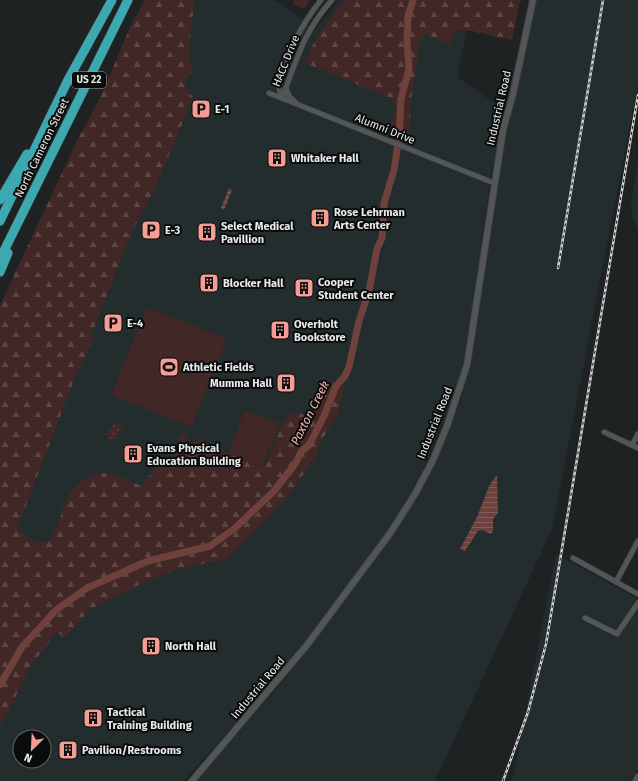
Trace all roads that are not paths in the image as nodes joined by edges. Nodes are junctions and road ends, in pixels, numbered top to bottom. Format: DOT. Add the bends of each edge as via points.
graph roads {
  1 [pos="112,0"];
  2 [pos="128,0"];
  3 [pos="321,0"];
  4 [pos="332,0"];
  5 [pos="533,0"];
  6 [pos="278,86"];
  7 [pos="286,88"];
  8 [pos="282,98"];
  9 [pos="58,101"];
  10 [pos="298,105"];
  11 [pos="494,183"];
  12 [pos="0,200"];
  13 [pos="21,220"];
  14 [pos="0,221"];
  15 [pos="0,259"];
  16 [pos="0,272"];
  17 [pos="604,432"];
  18 [pos="638,434"];
  19 [pos="632,445"];
  20 [pos="638,448"];
  21 [pos="638,541"];
  22 [pos="573,558"];
  23 [pos="616,582"];
  24 [pos="638,594"];
  25 [pos="638,603"];
  26 [pos="585,618"];
  27 [pos="638,777"];
  28 [pos="192,781"];
  29 [pos="636,781"];
  1 -- 9 [label="highway, North Cameron Street / US 22"];
  2 -- 13 [label="highway, North Cameron Street / US 22"];
  3 -- 6 [label="street, HACC Drive" via="296,38"];
  4 -- 7 [label="street, HACC Drive" via="303,42"];
  5 -- 11 [label="street, Industrial Road"];
  6 -- 8 [label="street, HACC Drive"];
  6 -- 8 [label="street, Alumni Drive" via="269,93"];
  7 -- 8 [label="street, HACC Drive"];
  7 -- 10 [label="street" via="289,96"];
  8 -- 10 [label="street, Alumni Drive"];
  9 -- 12 [label="highway"];
  9 -- 14 [label="highway, US 22"];
  10 -- 11 [label="street, Alumni Drive"];
  11 -- 28 [label="street, Industrial Road" via="467,365 447,426 415,494 391,532 320,627"];
  13 -- 15 [label="highway, US 22"];
  13 -- 16 [label="highway"];
  17 -- 19 [label="street"];
  18 -- 19 [label="street"];
  19 -- 20 [label="street"];
  21 -- 23 [label="street"];
  22 -- 23 [label="street"];
  23 -- 24 [label="street"];
  25 -- 26 [label="street" via="617,634"];
  27 -- 29 [label="street"];
}
